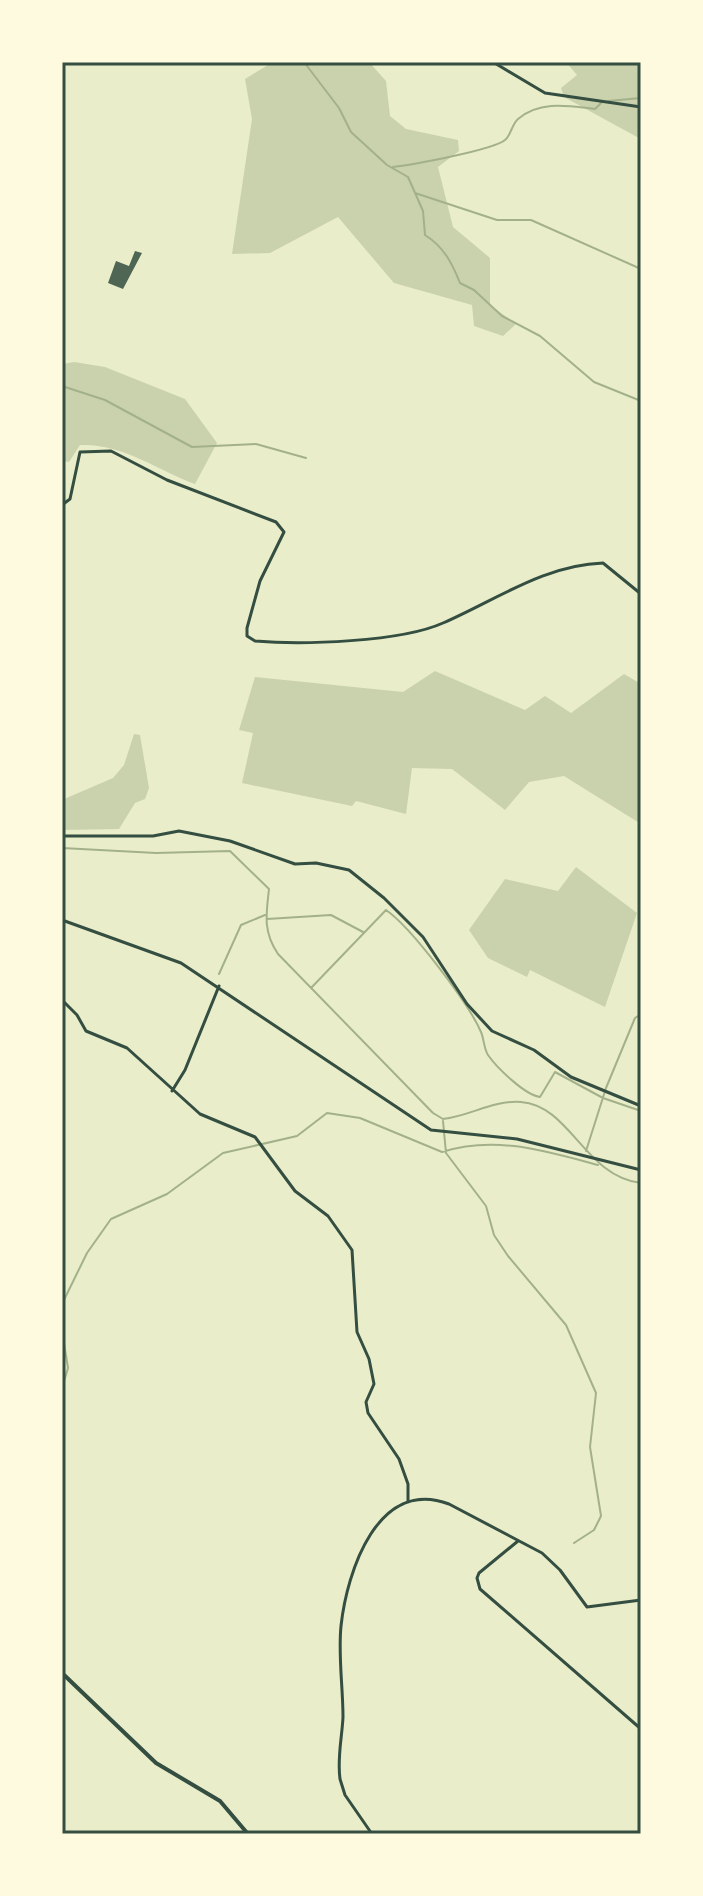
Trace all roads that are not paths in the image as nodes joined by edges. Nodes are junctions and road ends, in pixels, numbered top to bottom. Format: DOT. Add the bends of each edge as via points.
graph roads {
  1 [pos="493,62"];
  2 [pos="641,107"];
  3 [pos="62,505"];
  4 [pos="641,594"];
  5 [pos="62,836"];
  6 [pos="62,920"];
  7 [pos="219,986"];
  8 [pos="62,1000"];
  9 [pos="172,1091"];
  10 [pos="641,1106"];
  11 [pos="641,1170"];
  12 [pos="408,1502"];
  13 [pos="518,1541"];
  14 [pos="641,1600"];
  15 [pos="62,1673"];
  16 [pos="641,1729"];
  17 [pos="248,1834"];
  18 [pos="372,1834"];
  1 -- 2 [label="street" via="545,93"];
  3 -- 4 [label="street" via="70,499 80,452 111,451 167,480 276,522 284,532 260,581 247,628 247,636 255,641 392,638 441,624 573,564 603,563"];
  5 -- 10 [label="street" via="179,831 230,841 295,864 349,870 423,937 467,1004 492,1031 534,1050 571,1077"];
  6 -- 7 [label="street" via="169,958"];
  7 -- 9 [label="street"];
  7 -- 11 [label="street" via="425,1127 517,1139"];
  8 -- 9 [label="street" via="86,1031 127,1048"];
  9 -- 12 [label="street" via="200,1114 255,1137 295,1191 328,1216 352,1250 357,1332 374,1384 366,1402 368,1413 399,1459"];
  12 -- 13 [label="street" via="436,1499"];
  12 -- 18 [label="street" via="391,1508 358,1558 341,1626 340,1779"];
  13 -- 14 [label="street" via="560,1570 587,1607"];
  13 -- 16 [label="street" via="479,1573 480,1589"];
  15 -- 17 [label="main road" via="156,1763 220,1801"];
}
